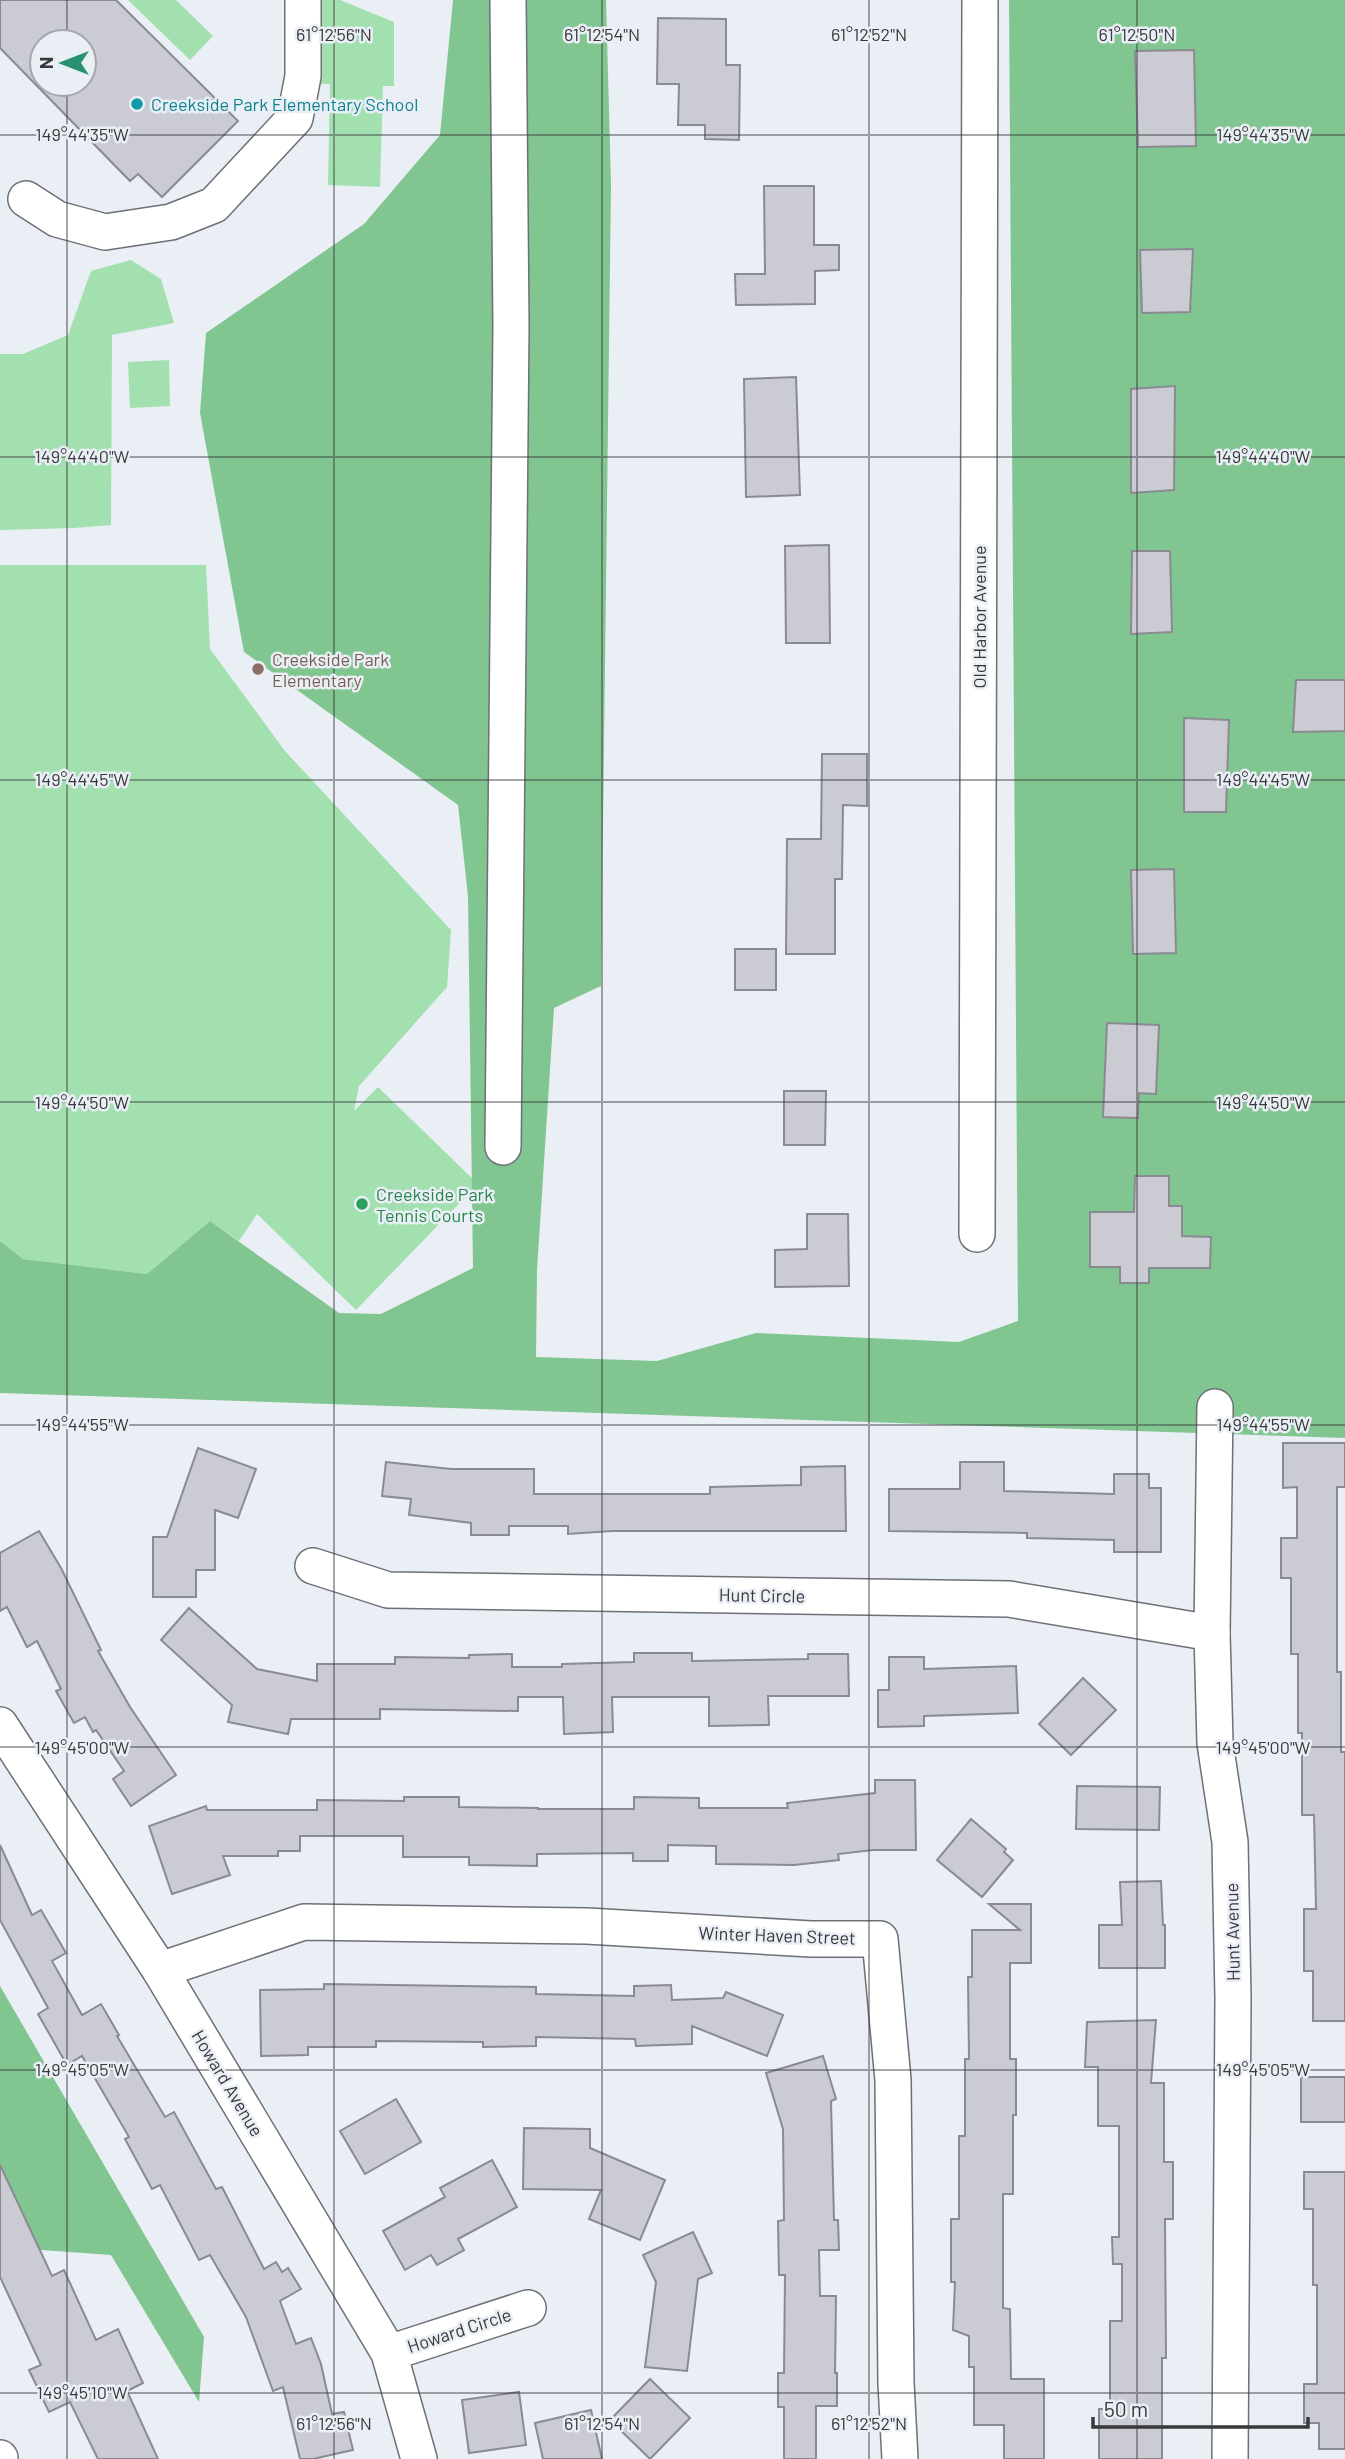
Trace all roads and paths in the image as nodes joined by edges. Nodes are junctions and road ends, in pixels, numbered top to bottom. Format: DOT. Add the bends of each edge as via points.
graph roads {
  1 [pos="303,0"];
  2 [pos="508,0"];
  3 [pos="980,0"];
  4 [pos="26,199"];
  5 [pos="503,1147"];
  6 [pos="977,1234"];
  7 [pos="1215,1407"];
  8 [pos="313,1566"];
  9 [pos="1212,1633"];
  10 [pos="0,1725"];
  11 [pos="160,1970"];
  12 [pos="528,2308"];
  13 [pos="389,2353"];
  14 [pos="419,2459"];
  15 [pos="900,2459"];
  16 [pos="1230,2459"];
  1 -- 4 [label="street" via="303,76 295,118 214,205 171,222 105,232 57,219"];
  2 -- 5 [label="street" via="511,326"];
  3 -- 6 [label="street, Old Harbor Avenue"];
  7 -- 9 [label="street, Hunt Avenue"];
  8 -- 9 [label="street, Hunt Circle" via="388,1590 1009,1599"];
  9 -- 16 [label="street, Hunt Avenue" via="1215,1743 1230,1842"];
  10 -- 11 [label="street, Howard Avenue"];
  11 -- 13 [label="street, Howard Avenue"];
  11 -- 15 [label="street, Winter Haven Street" via="304,1922 587,1926 880,1939 893,2080"];
  12 -- 13 [label="street, Howard Circle"];
  13 -- 14 [label="street, Howard Avenue"];
}
